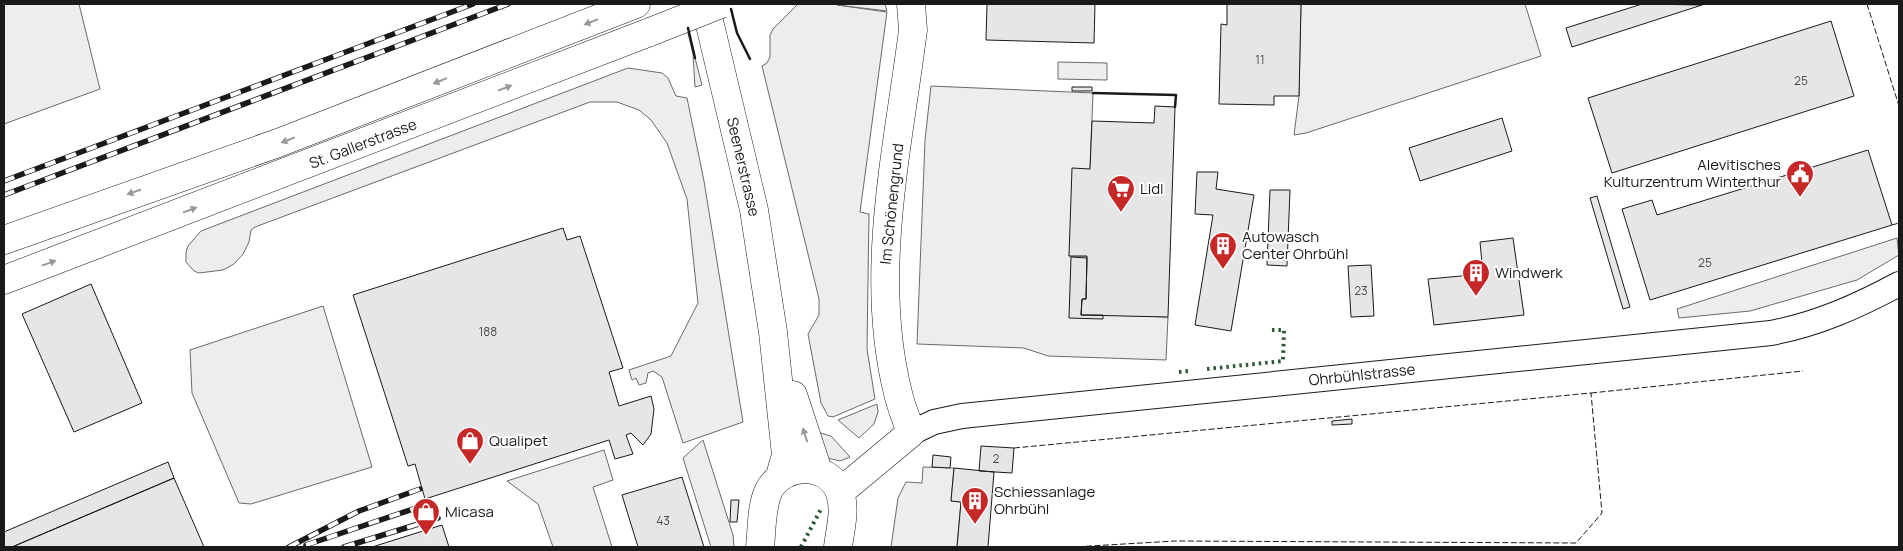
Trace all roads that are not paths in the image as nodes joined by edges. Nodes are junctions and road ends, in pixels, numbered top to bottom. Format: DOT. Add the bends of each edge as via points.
graph roads {
  1 [pos="636,4"];
  2 [pos="705,4"];
  3 [pos="720,4"];
  4 [pos="911,4"];
  5 [pos="4,240"];
  6 [pos="4,280"];
  7 [pos="1899,284"];
  8 [pos="773,332"];
  9 [pos="911,433"];
  10 [pos="818,471"];
  11 [pos="780,476"];
  12 [pos="840,492"];
  13 [pos="760,547"];
  14 [pos="838,547"];
  1 -- 5 [label="main road, St. Gallerstrasse, one-way" via="278,143"];
  2 -- 8 [label="main road, Seenerstrasse" via="754,210"];
  6 -- 3 [label="main road, St. Gallerstrasse, one-way, bridge"];
  4 -- 9 [label="main road, Im Schönengrund" via="913,30 888,209 885,273 892,360 898,393"];
  7 -- 9 [label="street, Ohrbühlstrasse" via="1827,319 1771,333 962,416 934,422"];
  10 -- 8 [label="main road, Seenerstrasse, one-way"];
  8 -- 11 [label="main road, Seenerstrasse" via="786,455"];
  9 -- 12 [label="main road, Ohrbühlstrasse"];
  10 -- 11 [label="main road" via="799,469"];
  10 -- 12 [label="main road"];
  11 -- 13 [label="main road, Seenerstrasse" via="768,492"];
  12 -- 14 [label="main road" via="842,512"];
}
